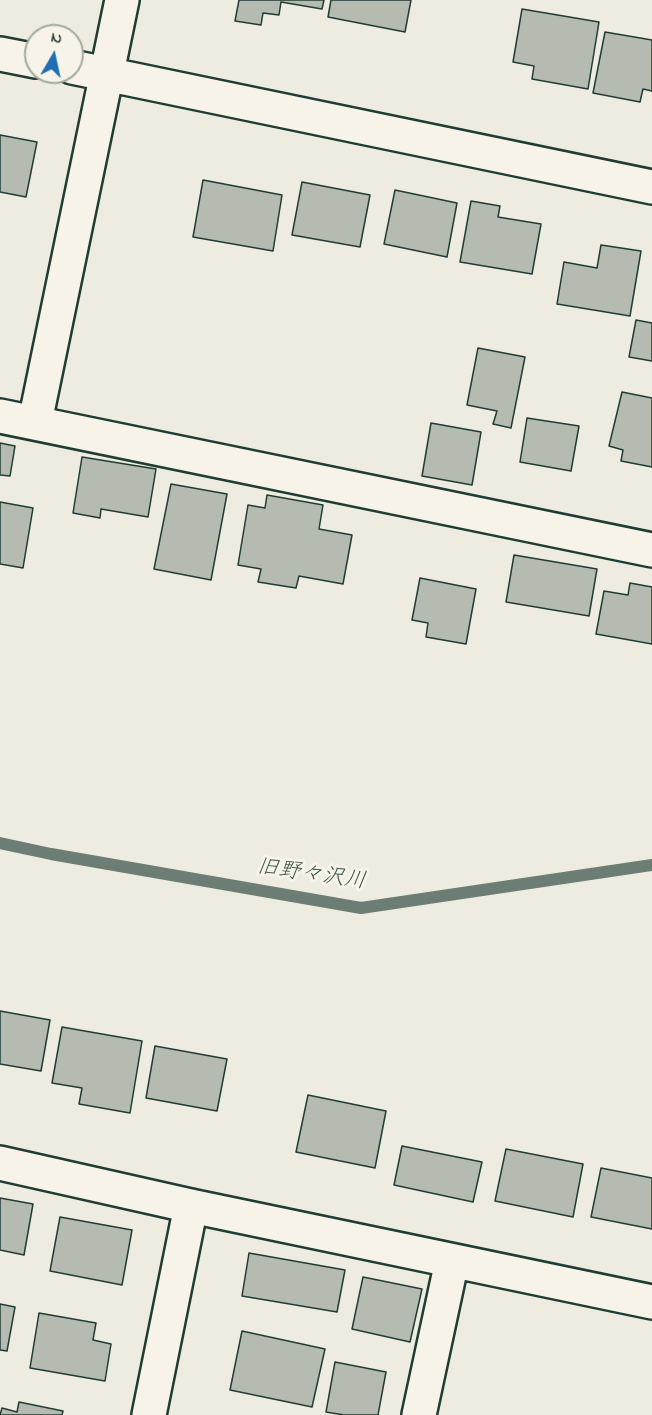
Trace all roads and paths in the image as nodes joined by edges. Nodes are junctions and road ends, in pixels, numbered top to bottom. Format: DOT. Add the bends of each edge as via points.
graph roads {
  1 [pos="122,0"];
  2 [pos="0,54"];
  3 [pos="24,59"];
  4 [pos="84,69"];
  5 [pos="106,74"];
  6 [pos="652,187"];
  7 [pos="0,416"];
  8 [pos="35,423"];
  9 [pos="652,550"];
  10 [pos="0,1163"];
  11 [pos="191,1206"];
  12 [pos="452,1261"];
  13 [pos="652,1302"];
  14 [pos="149,1415"];
  15 [pos="419,1415"];
  1 -- 5 [label="street"];
  2 -- 3 [label="street"];
  4 -- 5 [label="street"];
  5 -- 6 [label="street"];
  5 -- 8 [label="street"];
  7 -- 8 [label="street"];
  8 -- 9 [label="street"];
  10 -- 11 [label="street"];
  11 -- 12 [label="street"];
  11 -- 14 [label="street"];
  12 -- 13 [label="street"];
  12 -- 15 [label="street"];
}
